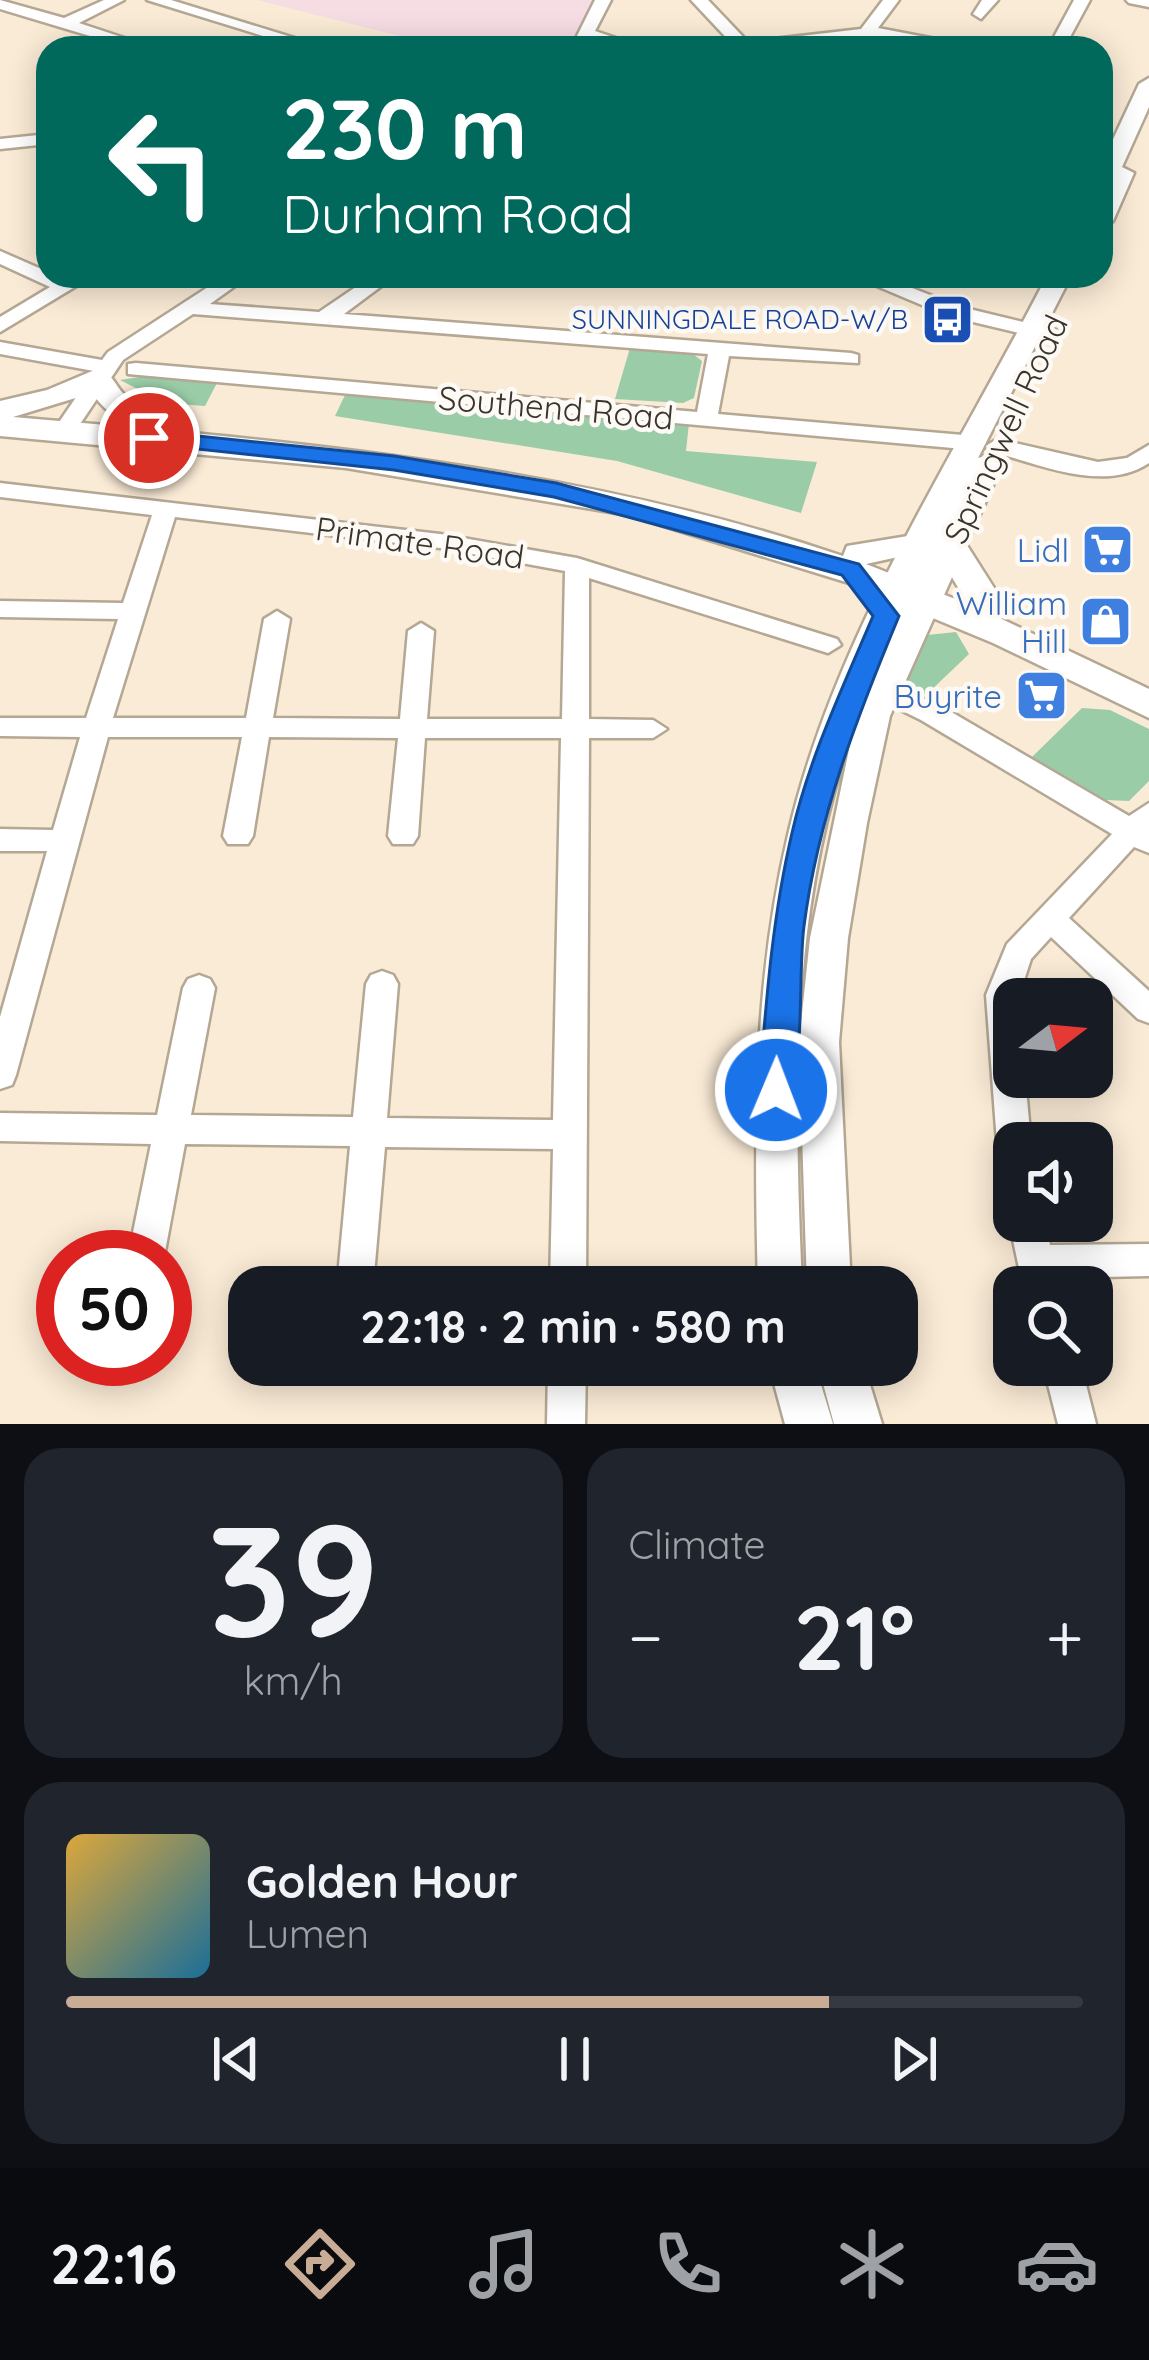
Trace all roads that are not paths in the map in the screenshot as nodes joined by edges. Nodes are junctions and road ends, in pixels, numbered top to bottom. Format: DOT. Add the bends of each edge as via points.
graph roads {
  1 [pos="116,0"];
  2 [pos="155,0"];
  3 [pos="603,0"];
  4 [pos="699,0"];
  5 [pos="891,0"];
  6 [pos="1082,0"];
  7 [pos="1134,0"];
  8 [pos="1149,2"];
  9 [pos="0,4"];
  10 [pos="66,23"];
  11 [pos="867,32"];
  12 [pos="107,36"];
  13 [pos="278,36"];
  14 [pos="586,36"];
  15 [pos="733,36"];
  16 [pos="855,36"];
  17 [pos="894,36"];
  18 [pos="1062,36"];
  19 [pos="1148,90"];
  20 [pos="1149,117"];
  21 [pos="36,140"];
  22 [pos="0,144"];
  23 [pos="1113,164"];
  24 [pos="1113,195"];
  25 [pos="0,257"];
  26 [pos="36,269"];
  27 [pos="62,288"];
  28 [pos="220,288"];
  29 [pos="368,288"];
  30 [pos="894,288"];
  31 [pos="1055,288"];
  32 [pos="1068,288"];
  33 [pos="188,308"];
  34 [pos="324,318"];
  35 [pos="0,326"];
  36 [pos="1041,332"];
  37 [pos="0,348"];
  38 [pos="720,349"];
  39 [pos="851,359"];
  40 [pos="136,369"];
  41 [pos="101,373"];
  42 [pos="2,413"];
  43 [pos="146,419"];
  44 [pos="706,421"];
  45 [pos="69,422"];
  46 [pos="986,444"];
  47 [pos="1149,452"];
  48 [pos="0,490"];
  49 [pos="166,507"];
  50 [pos="855,562"];
  51 [pos="577,566"];
  52 [pos="917,584"];
  53 [pos="0,609"];
  54 [pos="134,611"];
  55 [pos="982,611"];
  56 [pos="277,619"];
  57 [pos="421,631"];
  58 [pos="828,645"];
  59 [pos="1149,682"];
  60 [pos="883,691"];
  61 [pos="1149,705"];
  62 [pos="256,726"];
  63 [pos="0,727"];
  64 [pos="96,728"];
  65 [pos="410,728"];
  66 [pos="572,728"];
  67 [pos="652,729"];
  68 [pos="1143,829"];
  69 [pos="238,836"];
  70 [pos="403,836"];
  71 [pos="0,840"];
  72 [pos="67,841"];
  73 [pos="1049,917"];
  74 [pos="14,972"];
  75 [pos="382,984"];
  76 [pos="199,988"];
  77 [pos="1149,1010"];
  78 [pos="0,1075"];
  79 [pos="1012,1122"];
  80 [pos="0,1127"];
  81 [pos="174,1130"];
  82 [pos="372,1134"];
  83 [pos="569,1136"];
  84 [pos="152,1230"];
  85 [pos="1149,1260"];
  86 [pos="358,1266"];
  87 [pos="568,1266"];
  88 [pos="780,1266"];
  89 [pos="828,1266"];
  90 [pos="1105,1266"];
  91 [pos="567,1386"];
  92 [pos="798,1386"];
  93 [pos="847,1386"];
  94 [pos="1067,1386"];
  95 [pos="566,1424"];
  96 [pos="809,1424"];
  97 [pos="857,1424"];
  98 [pos="1077,1424"];
  1 -- 10 [label="street"];
  2 -- 13 [label="street"];
  3 -- 14 [label="street"];
  4 -- 15 [label="street"];
  5 -- 11 [label="street"];
  6 -- 18 [label="street"];
  7 -- 8 [label="street"];
  9 -- 10 [label="street"];
  10 -- 12 [label="street"];
  11 -- 16 [label="street"];
  11 -- 17 [label="street"];
  19 -- 23 [label="main road"];
  20 -- 24 [label="main road"];
  21 -- 22 [label="street"];
  25 -- 26 [label="street"];
  27 -- 35 [label="street"];
  28 -- 33 [label="street"];
  29 -- 34 [label="street"];
  30 -- 36 [label="street"];
  31 -- 36 [label="main road, Springwell Road"];
  32 -- 36 [label="main road, Springwell Road"];
  33 -- 34 [label="street"];
  33 -- 41 [label="street"];
  34 -- 38 [label="street"];
  36 -- 46 [label="main road, Springwell Road"];
  37 -- 41 [label="street"];
  38 -- 39 [label="street"];
  38 -- 44 [label="street"];
  40 -- 44 [label="street, Southend Road"];
  41 -- 42 [label="highway" via="58,397"];
  41 -- 43 [label="highway" via="115,404"];
  41 -- 45 [label="street"];
  42 -- 45 [label="highway"];
  43 -- 45 [label="highway"];
  43 -- 50 [label="highway" via="480,455 652,490"];
  44 -- 46 [label="street, Southend Road"];
  45 -- 50 [label="highway" via="556,490"];
  46 -- 47 [label="street, Southend Road" via="1112,471"];
  46 -- 52 [label="main road, Springwell Road"];
  48 -- 49 [label="street, Primate Road"];
  49 -- 51 [label="street, Primate Road"];
  49 -- 54 [label="street"];
  50 -- 52 [label="highway"];
  50 -- 52 [label="highway"];
  51 -- 58 [label="street, Primate Road"];
  51 -- 66 [label="street"];
  52 -- 55 [label="highway"];
  52 -- 55 [label="highway"];
  52 -- 60 [label="main road"];
  52 -- 88 [label="main road" via="836,736 807,829 777,1025"];
  53 -- 54 [label="street"];
  54 -- 64 [label="street"];
  55 -- 59 [label="highway"];
  55 -- 61 [label="highway"];
  56 -- 62 [label="street"];
  57 -- 65 [label="street"];
  60 -- 68 [label="street"];
  60 -- 89 [label="main road" via="849,823 821,1021"];
  62 -- 64 [label="street"];
  62 -- 65 [label="street"];
  62 -- 69 [label="street"];
  63 -- 64 [label="street"];
  64 -- 72 [label="street"];
  65 -- 66 [label="street"];
  65 -- 70 [label="street"];
  66 -- 67 [label="street"];
  66 -- 83 [label="street"];
  68 -- 73 [label="street"];
  71 -- 72 [label="street"];
  72 -- 74 [label="street"];
  73 -- 77 [label="street"];
  73 -- 79 [label="street" via="1018,953 1002,995"];
  74 -- 78 [label="street"];
  75 -- 82 [label="street"];
  76 -- 81 [label="street"];
  80 -- 81 [label="street"];
  81 -- 82 [label="street"];
  81 -- 84 [label="street"];
  82 -- 83 [label="street"];
  82 -- 86 [label="street"];
  83 -- 87 [label="street"];
  85 -- 90 [label="street"];
  91 -- 95 [label="street"];
  92 -- 96 [label="main road"];
  93 -- 97 [label="main road"];
  94 -- 98 [label="street"];
}
